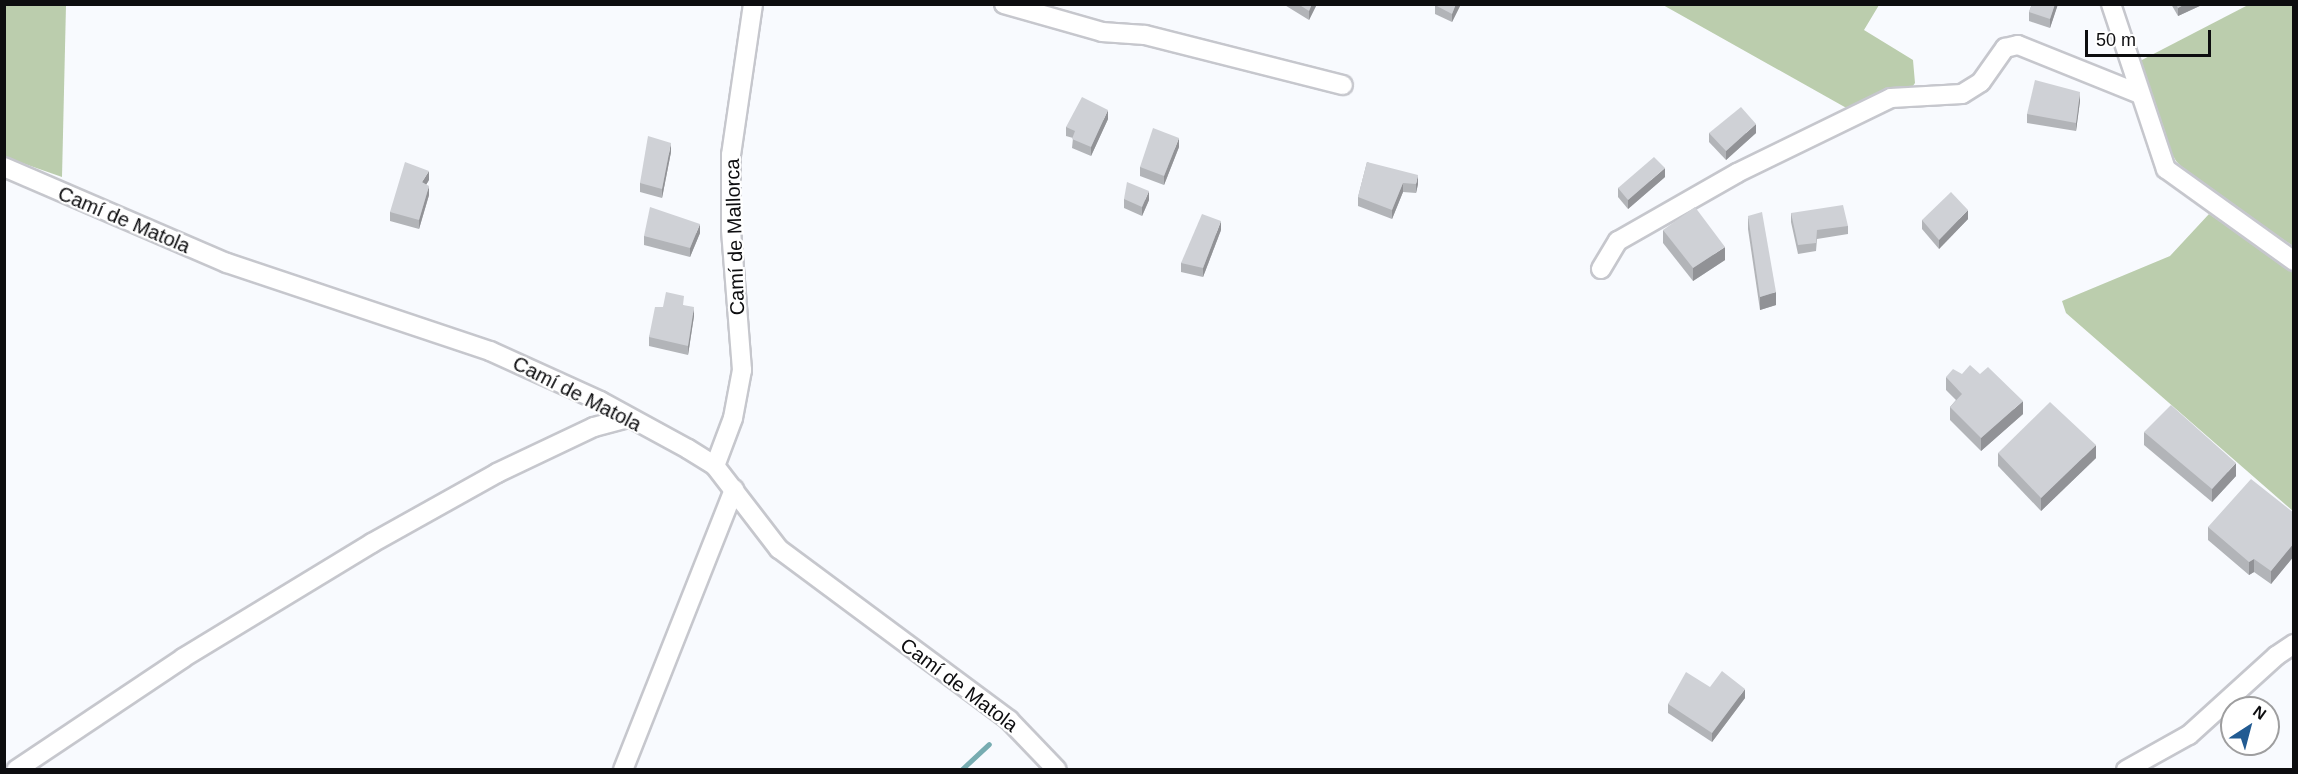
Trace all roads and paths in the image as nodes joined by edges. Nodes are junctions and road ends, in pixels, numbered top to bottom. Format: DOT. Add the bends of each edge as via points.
graph roads {
  1 [pos="753,4"];
  2 [pos="1004,4"];
  3 [pos="2111,4"];
  4 [pos="1342,85"];
  5 [pos="2140,94"];
  6 [pos="4,167"];
  7 [pos="2294,261"];
  8 [pos="1601,269"];
  9 [pos="628,418"];
  10 [pos="715,466"];
  11 [pos="734,489"];
  12 [pos="2294,644"];
  13 [pos="16,770"];
  14 [pos="623,770"];
  15 [pos="1057,770"];
  16 [pos="2126,770"];
  1 -- 10 [label="street, Camí de Mallorca" via="731,155 730,229 742,370 733,418"];
  2 -- 4 [label="street" via="1102,32 1144,35"];
  3 -- 5 [label="street"];
  5 -- 7 [label="street" via="2166,169"];
  5 -- 8 [label="street" via="2018,45 2005,48 1981,82 1962,94 1891,98 1737,173 1618,242"];
  6 -- 9 [label="street, Camí de Matola" via="227,263 490,351"];
  9 -- 10 [label="street, Camí de Matola"];
  9 -- 13 [label="street" via="594,428 497,473 372,543 183,658"];
  10 -- 11 [label="street, Camí de Matola"];
  11 -- 14 [label="street"];
  11 -- 15 [label="street, Camí de Matola" via="779,549 1009,720"];
  12 -- 16 [label="street" via="2189,735"];
}
